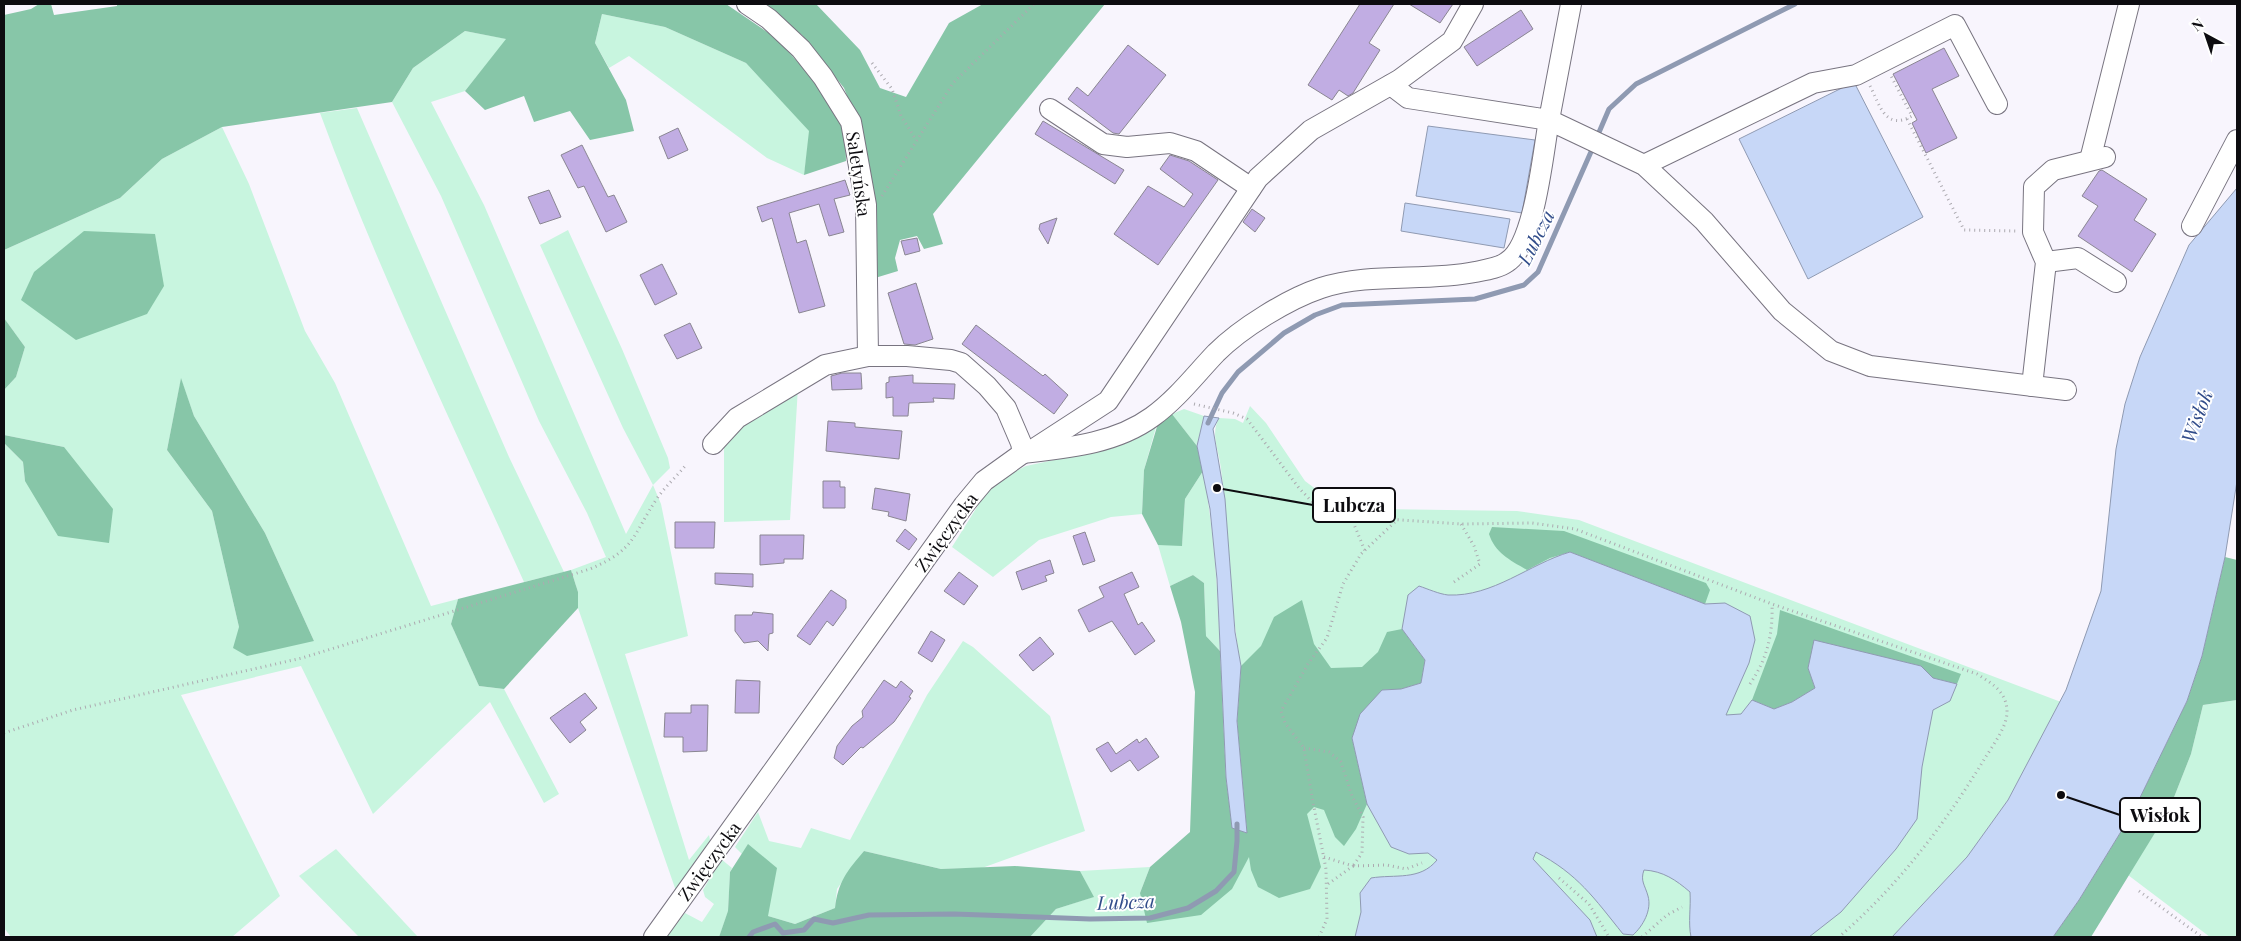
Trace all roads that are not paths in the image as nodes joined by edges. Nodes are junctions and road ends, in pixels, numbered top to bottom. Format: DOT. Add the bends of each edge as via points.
graph roads {
  1 [pos="747,4"];
  2 [pos="1473,4"];
  3 [pos="1571,4"];
  4 [pos="2129,4"];
  5 [pos="1391,85"];
  6 [pos="1997,104"];
  7 [pos="1050,109"];
  8 [pos="1549,120"];
  9 [pos="2237,140"];
  10 [pos="1644,165"];
  11 [pos="1252,188"];
  12 [pos="2192,226"];
  13 [pos="2046,262"];
  14 [pos="2116,282"];
  15 [pos="868,356"];
  16 [pos="2032,386"];
  17 [pos="2066,390"];
  18 [pos="713,444"];
  19 [pos="1026,452"];
  20 [pos="654,937"];
  1 -- 15 [label="street, Saletyńska" via="769,18 801,49 851,122 866,205"];
  2 -- 5 [label="street, Zwięczycka" via="1452,41"];
  3 -- 8 [label="street"];
  4 -- 13 [label="street" via="2098,159 2053,170 2034,187 2033,232"];
  5 -- 8 [label="street" via="1408,98"];
  5 -- 11 [label="street, Zwięczycka" via="1311,130 1258,178"];
  6 -- 10 [label="street" via="1955,25 1856,75 1813,83"];
  7 -- 11 [label="street" via="1103,144 1127,147 1170,144 1196,151"];
  8 -- 10 [label="street"];
  8 -- 19 [label="street" via="1530,225 1521,248 1508,262 1454,276 1355,281 1322,288 1292,300 1248,328 1217,352 1173,400 1144,422 1080,446"];
  9 -- 12 [label="street"];
  10 -- 16 [label="street" via="1704,221 1782,311 1831,351 1870,366"];
  11 -- 19 [label="street, Zwięczycka" via="1108,401"];
  13 -- 14 [label="street" via="2078,258"];
  13 -- 16 [label="street"];
  15 -- 18 [label="street" via="824,365 737,418"];
  15 -- 19 [label="street" via="907,356 961,363 1006,408"];
  16 -- 17 [label="street"];
  19 -- 20 [label="street, Zwięczycka" via="984,481 964,505"];
}
